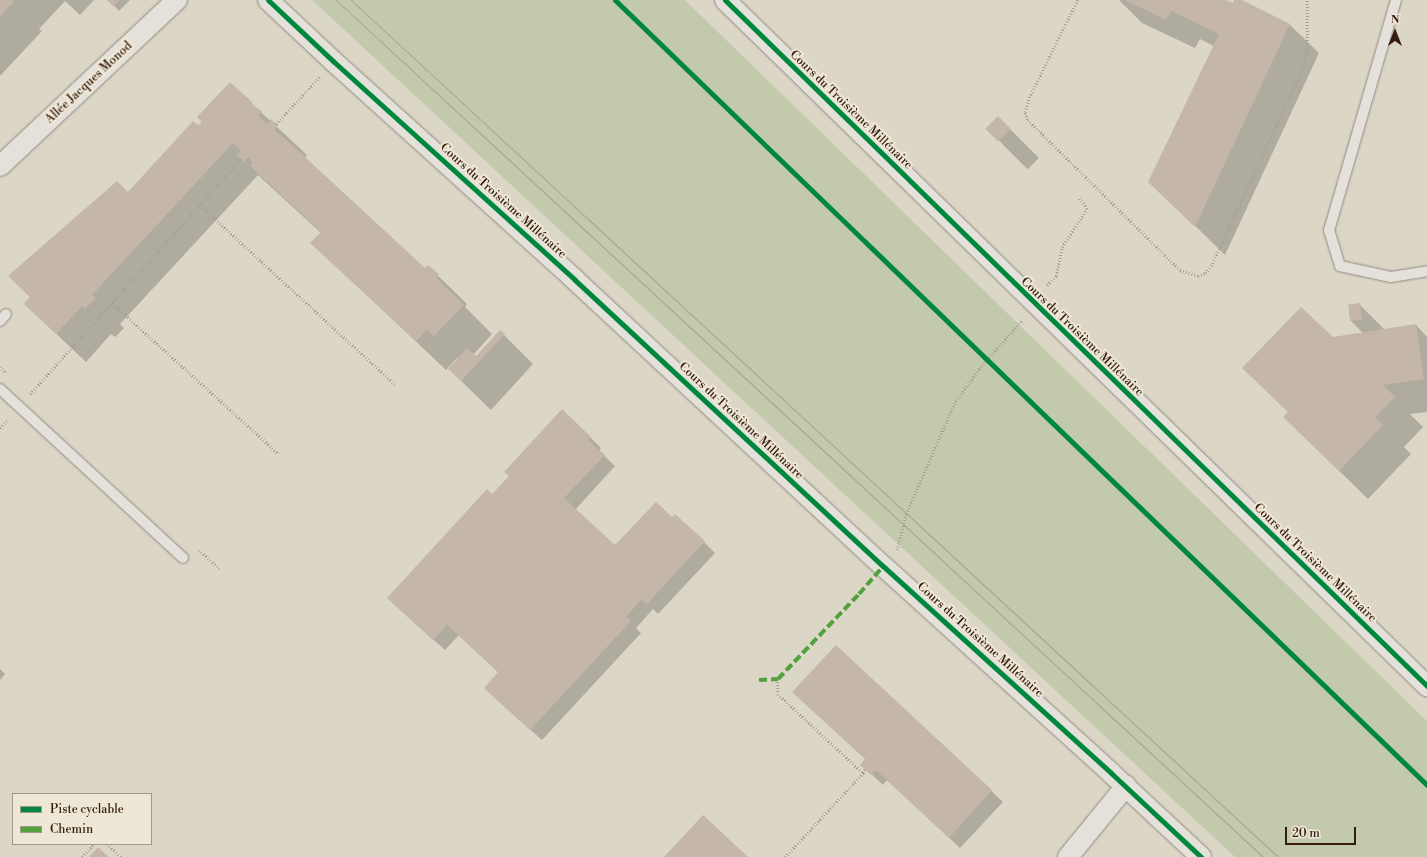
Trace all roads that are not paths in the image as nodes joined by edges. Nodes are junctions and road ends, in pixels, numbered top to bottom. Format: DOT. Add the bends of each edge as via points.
graph roads {
  1 [pos="177,0"];
  2 [pos="268,0"];
  3 [pos="725,0"];
  4 [pos="1396,0"];
  5 [pos="0,166"];
  6 [pos="1427,271"];
  7 [pos="0,389"];
  8 [pos="183,558"];
  9 [pos="1427,686"];
  10 [pos="1126,786"];
  11 [pos="1068,857"];
  12 [pos="1201,857"];
  1 -- 5 [label="street, Allée Jacques Monod"];
  2 -- 10 [label="street, Cours du Troisième Millénaire"];
  3 -- 9 [label="street, Cours du Troisième Millénaire"];
  4 -- 6 [label="lane" via="1330,230 1340,266 1391,277"];
  7 -- 8 [label="lane"];
  10 -- 11 [label="street"];
  10 -- 12 [label="street, Cours du Troisième Millénaire"];
}
